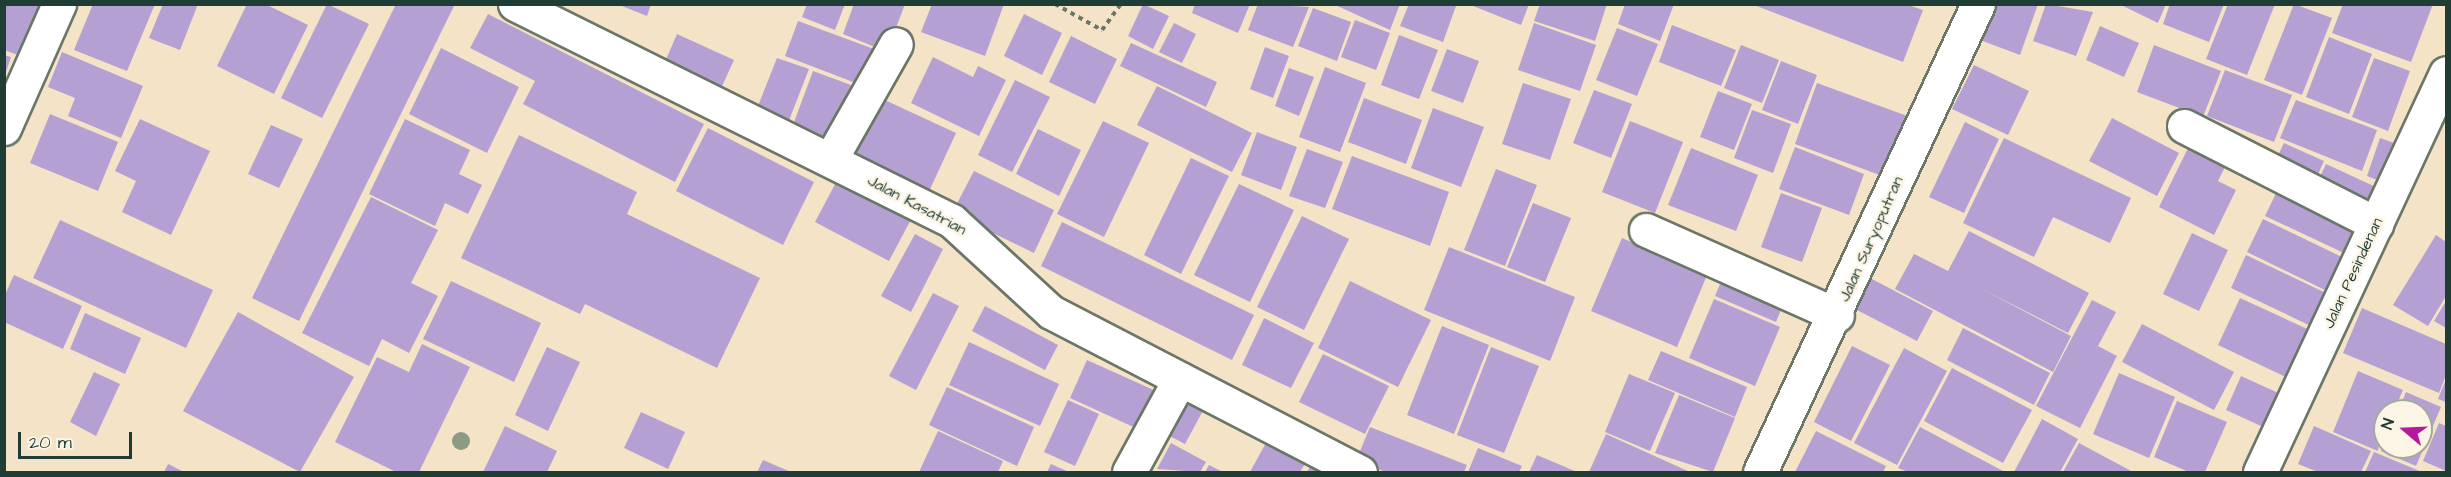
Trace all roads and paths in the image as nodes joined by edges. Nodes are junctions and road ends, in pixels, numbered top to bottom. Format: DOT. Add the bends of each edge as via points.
graph roads {
  1 [pos="59,4"];
  2 [pos="515,4"];
  3 [pos="1055,4"];
  4 [pos="1121,4"];
  5 [pos="1978,4"];
  6 [pos="896,44"];
  7 [pos="2446,73"];
  8 [pos="2184,126"];
  9 [pos="4,128"];
  10 [pos="830,160"];
  11 [pos="2376,224"];
  12 [pos="1646,230"];
  13 [pos="1837,315"];
  14 [pos="1180,379"];
  15 [pos="1129,472"];
  16 [pos="1360,472"];
  17 [pos="1760,472"];
  18 [pos="2260,472"];
  1 -- 9 [label="street"];
  2 -- 10 [label="street, Jalan Kasatrian"];
  3 -- 4 [label="path" via="1102,30"];
  5 -- 13 [label="street, Jalan Suryoputran"];
  6 -- 10 [label="street"];
  7 -- 11 [label="street, Jalan Pesindenan"];
  8 -- 11 [label="street"];
  10 -- 14 [label="street, Jalan Kasatrian" via="952,220 1051,312"];
  11 -- 18 [label="street, Jalan Pesindenan"];
  12 -- 13 [label="street"];
  13 -- 17 [label="street, Jalan Suryoputran"];
  14 -- 15 [label="street"];
  14 -- 16 [label="street, Jalan Kasatrian"];
}
